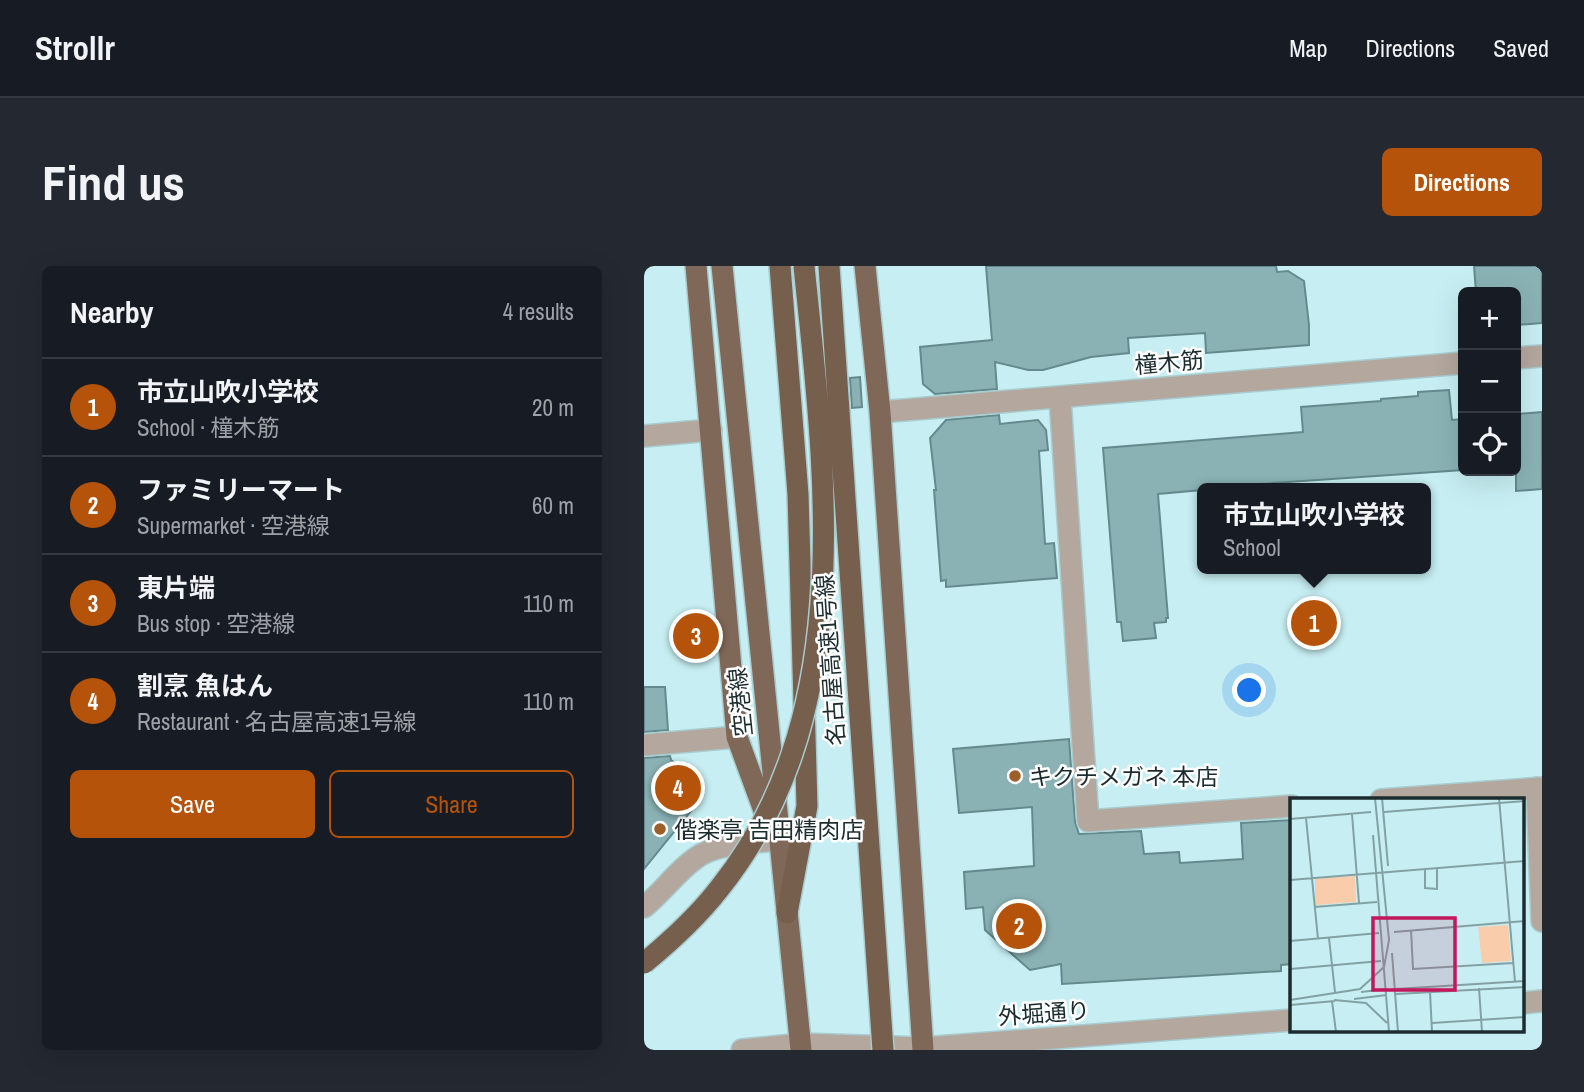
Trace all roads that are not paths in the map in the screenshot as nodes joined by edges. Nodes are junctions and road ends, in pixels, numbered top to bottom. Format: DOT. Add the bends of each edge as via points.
graph roads {
  1 [pos="696,266"];
  2 [pos="722,266"];
  3 [pos="780,266"];
  4 [pos="804,266"];
  5 [pos="829,266"];
  6 [pos="865,266"];
  7 [pos="1542,356"];
  8 [pos="1521,358"];
  9 [pos="1458,363"];
  10 [pos="1060,398"];
  11 [pos="880,412"];
  12 [pos="711,430"];
  13 [pos="644,436"];
  14 [pos="737,737"];
  15 [pos="644,745"];
  16 [pos="1539,788"];
  17 [pos="1407,798"];
  18 [pos="1290,806"];
  19 [pos="779,849"];
  20 [pos="644,907"];
  21 [pos="787,914"];
  22 [pos="1542,920"];
  23 [pos="644,963"];
  24 [pos="1542,1001"];
  25 [pos="1524,1003"];
  26 [pos="1290,1020"];
  27 [pos="801,1047"];
  28 [pos="923,1049"];
  29 [pos="742,1050"];
  30 [pos="883,1050"];
  1 -- 12 [label="highway"];
  2 -- 19 [label="highway, 空港線"];
  3 -- 21 [label="highway" via="797,494 807,806"];
  4 -- 23 [label="highway, 名古屋高速1号線, bridge" via="824,500 822,592 810,683 795,744 754,836 720,888"];
  5 -- 30 [label="highway, 名古屋高速1号線, bridge"];
  6 -- 11 [label="highway"];
  7 -- 8 [label="street"];
  9 -- 10 [label="street, 橦木筋"];
  10 -- 11 [label="street, 橦木筋"];
  10 -- 18 [label="street" via="1088,821"];
  11 -- 28 [label="highway"];
  12 -- 13 [label="street"];
  12 -- 14 [label="highway"];
  14 -- 15 [label="street"];
  14 -- 19 [label="highway"];
  16 -- 17 [label="street"];
  16 -- 22 [label="street"];
  19 -- 20 [label="street" via="733,844 696,857"];
  19 -- 21 [label="highway, 空港線"];
  21 -- 27 [label="highway, 空港線"];
  24 -- 25 [label="street"];
  26 -- 28 [label="street, 外堀通り"];
  27 -- 28 [label="street, 外堀通り"];
  27 -- 29 [label="street, 外堀通り"];
}
